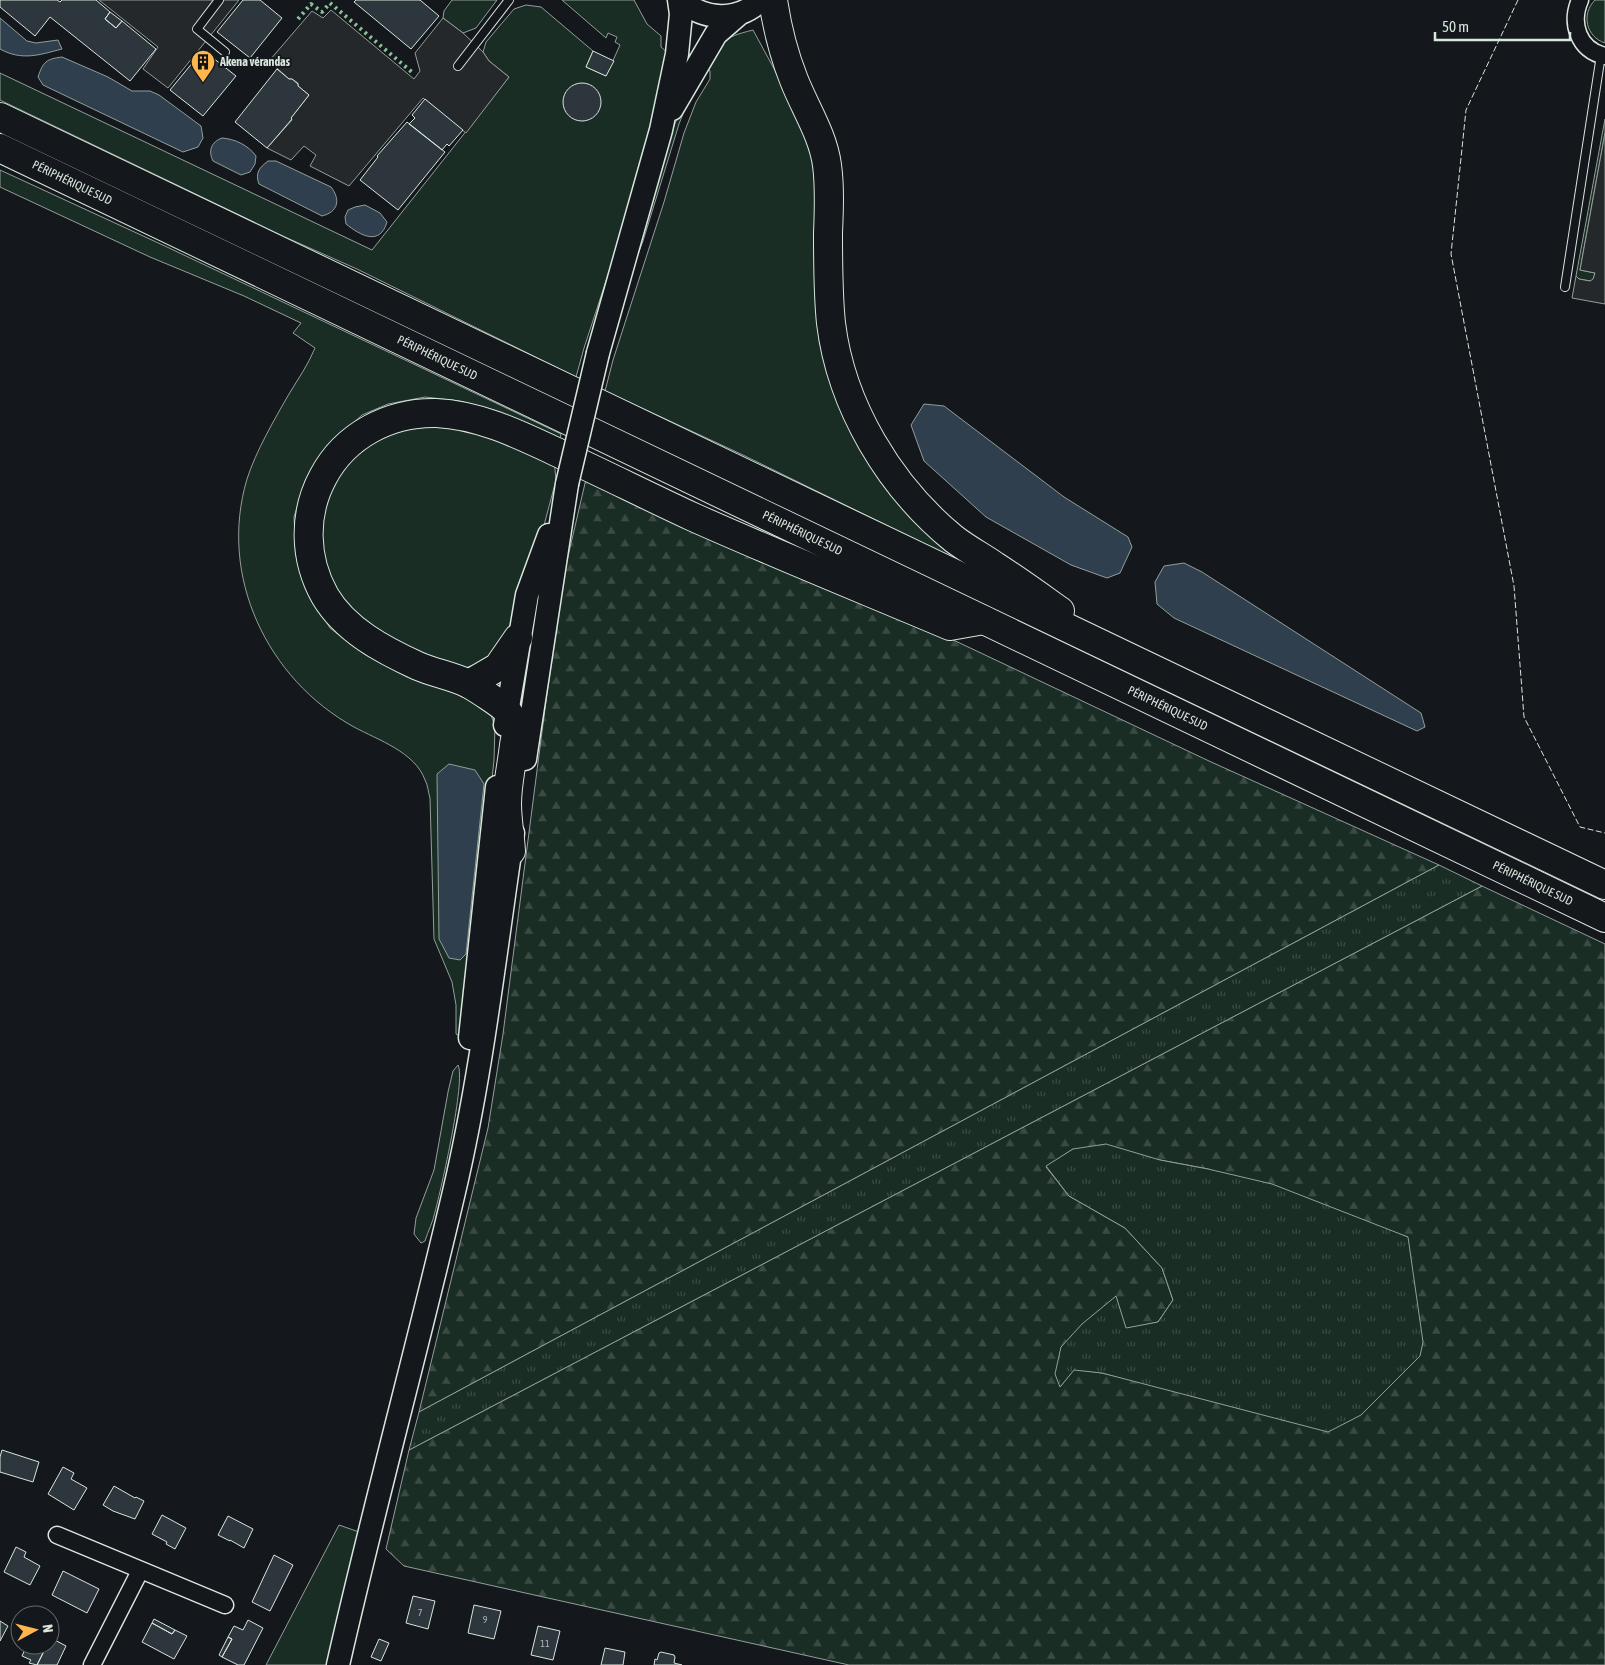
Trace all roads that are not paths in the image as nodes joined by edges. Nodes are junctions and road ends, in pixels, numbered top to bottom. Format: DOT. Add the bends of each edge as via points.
graph roads {
  1 [pos="219,0"];
  2 [pos="510,0"];
  3 [pos="680,0"];
  4 [pos="761,0"];
  5 [pos="774,0"];
  6 [pos="1580,0"];
  7 [pos="739,14"];
  8 [pos="225,52"];
  9 [pos="1603,55"];
  10 [pos="458,66"];
  11 [pos="0,117"];
  12 [pos="661,130"];
  13 [pos="0,148"];
  14 [pos="1565,287"];
  15 [pos="567,484"];
  16 [pos="984,620"];
  17 [pos="518,638"];
  18 [pos="1116,652"];
  19 [pos="468,684"];
  20 [pos="507,711"];
  21 [pos="511,851"];
  22 [pos="1605,885"];
  23 [pos="1605,918"];
  24 [pos="454,1191"];
  25 [pos="57,1535"];
  26 [pos="140,1571"];
  27 [pos="225,1605"];
  28 [pos="92,1665"];
  29 [pos="338,1665"];
  1 -- 8 [label="lane" via="197,28"];
  2 -- 10 [label="lane"];
  3 -- 7 [label="main road" via="710,16"];
  3 -- 12 [label="main road" via="677,54"];
  4 -- 7 [label="main road"];
  5 -- 18 [label="highway" via="781,40 794,81 827,163 832,325 838,357 863,426 907,492 954,539 1023,584"];
  6 -- 9 [label="street" via="1575,14 1576,29 1583,42"];
  7 -- 12 [label="main road" via="716,34"];
  9 -- 14 [label="lane"];
  11 -- 18 [label="highway"];
  12 -- 15 [label="main road, bridge" via="598,353"];
  13 -- 16 [label="highway, PÉRIPHÉRIQUE SUD"];
  15 -- 17 [label="main road" via="527,595"];
  15 -- 21 [label="main road"];
  16 -- 19 [label="highway" via="950,626 707,523 488,423 446,414 401,417 377,425 358,437 329,468 315,495 310,517 312,564 327,599 360,634 418,666"];
  16 -- 23 [label="highway, PÉRIPHÉRIQUE SUD"];
  17 -- 19 [label="highway" via="498,667"];
  17 -- 20 [label="main road"];
  18 -- 22 [label="highway"];
  19 -- 20 [label="highway"];
  20 -- 21 [label="highway" via="516,728 507,803"];
  20 -- 24 [label="main road"];
  21 -- 24 [label="main road" via="480,1071"];
  24 -- 29 [label="main road"];
  25 -- 26 [label="street"];
  26 -- 27 [label="street"];
  26 -- 28 [label="street"];
}
